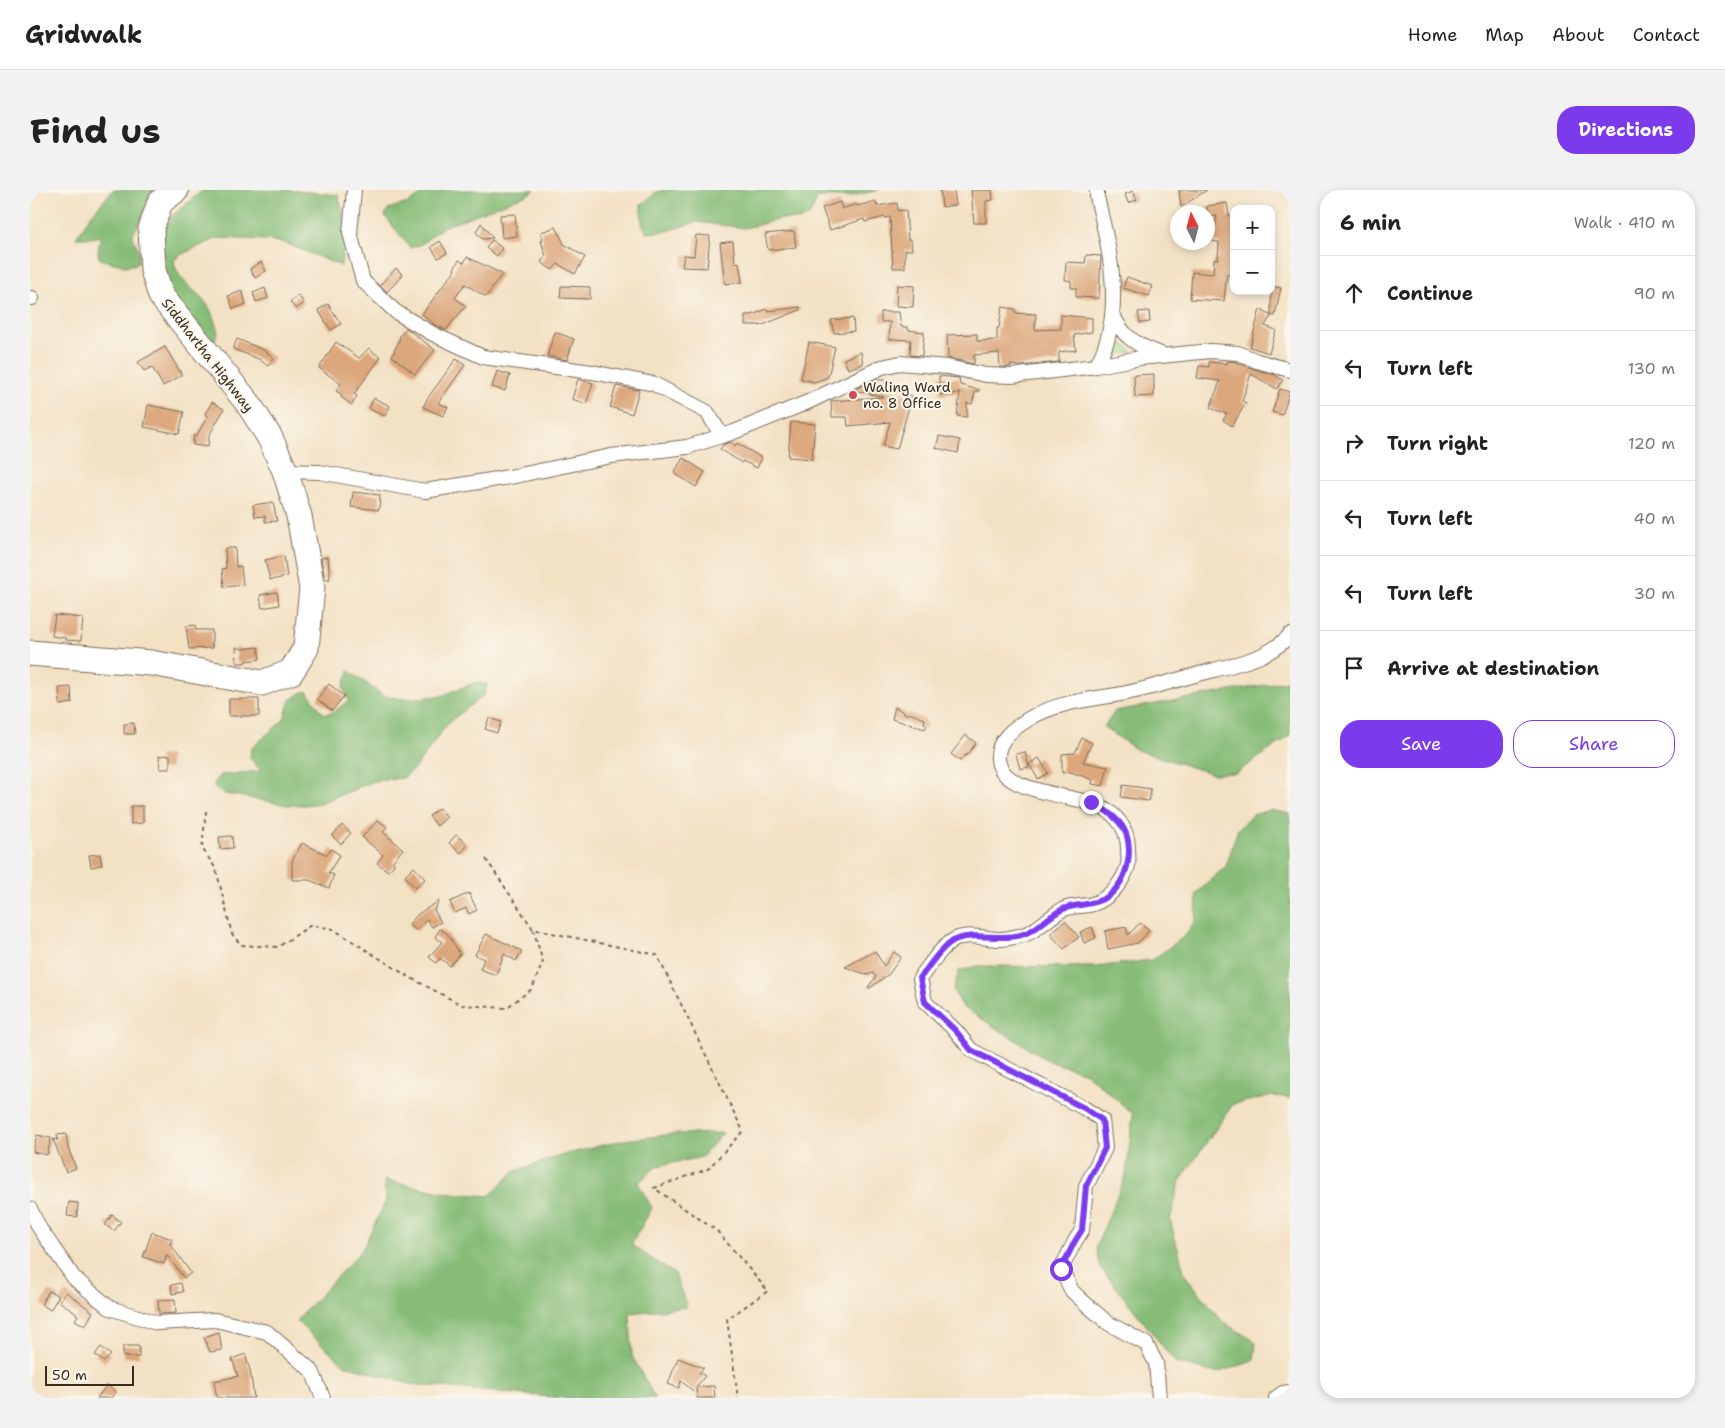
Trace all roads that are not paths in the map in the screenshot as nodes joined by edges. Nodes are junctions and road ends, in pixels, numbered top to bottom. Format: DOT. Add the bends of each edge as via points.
graph roads {
  1 [pos="176,190"];
  2 [pos="354,190"];
  3 [pos="1097,190"];
  4 [pos="1112,310"];
  5 [pos="1164,356"];
  6 [pos="1096,366"];
  7 [pos="1290,370"];
  8 [pos="722,436"];
  9 [pos="285,471"];
  10 [pos="1290,635"];
  11 [pos="30,653"];
  12 [pos="30,1209"];
  13 [pos="1290,1392"];
  14 [pos="323,1398"];
  15 [pos="1159,1398"];
  16 [pos="1276,1398"];
  1 -- 9 [label="highway, Siddhartha Highway" via="160,202 150,229 153,270 161,296 248,403 270,438"];
  2 -- 8 [label="street" via="350,233 363,281 396,312 433,334 483,357 654,384 707,412"];
  3 -- 4 [label="street" via="1112,260"];
  4 -- 5 [label="street" via="1124,334 1142,347"];
  4 -- 6 [label="street" via="1108,338"];
  5 -- 6 [label="street"];
  5 -- 7 [label="street" via="1211,351 1238,353"];
  6 -- 8 [label="street" via="1012,376 900,363"];
  8 -- 9 [label="street" via="687,447 611,456 424,491 320,472"];
  9 -- 11 [label="highway, Siddhartha Highway" via="298,516 312,588 306,648 290,672 262,683 151,663"];
  10 -- 15 [label="street" via="1280,646 1251,660 1131,692 1050,708 1012,730 1000,743 997,754 998,765 1004,775 1041,792 1091,802 1107,811 1127,834 1128,865 1119,884 1094,904 1065,908 1023,935 1001,939 972,936 955,940 920,978 925,1002 971,1050 1102,1120 1105,1148 1086,1186 1082,1230 1061,1269 1072,1291 1087,1305 1108,1323 1146,1344 1156,1363"];
  12 -- 14 [label="street" via="74,1278 110,1308 157,1323 215,1320 267,1332 312,1371"];
  13 -- 16 [label="street"];
}
